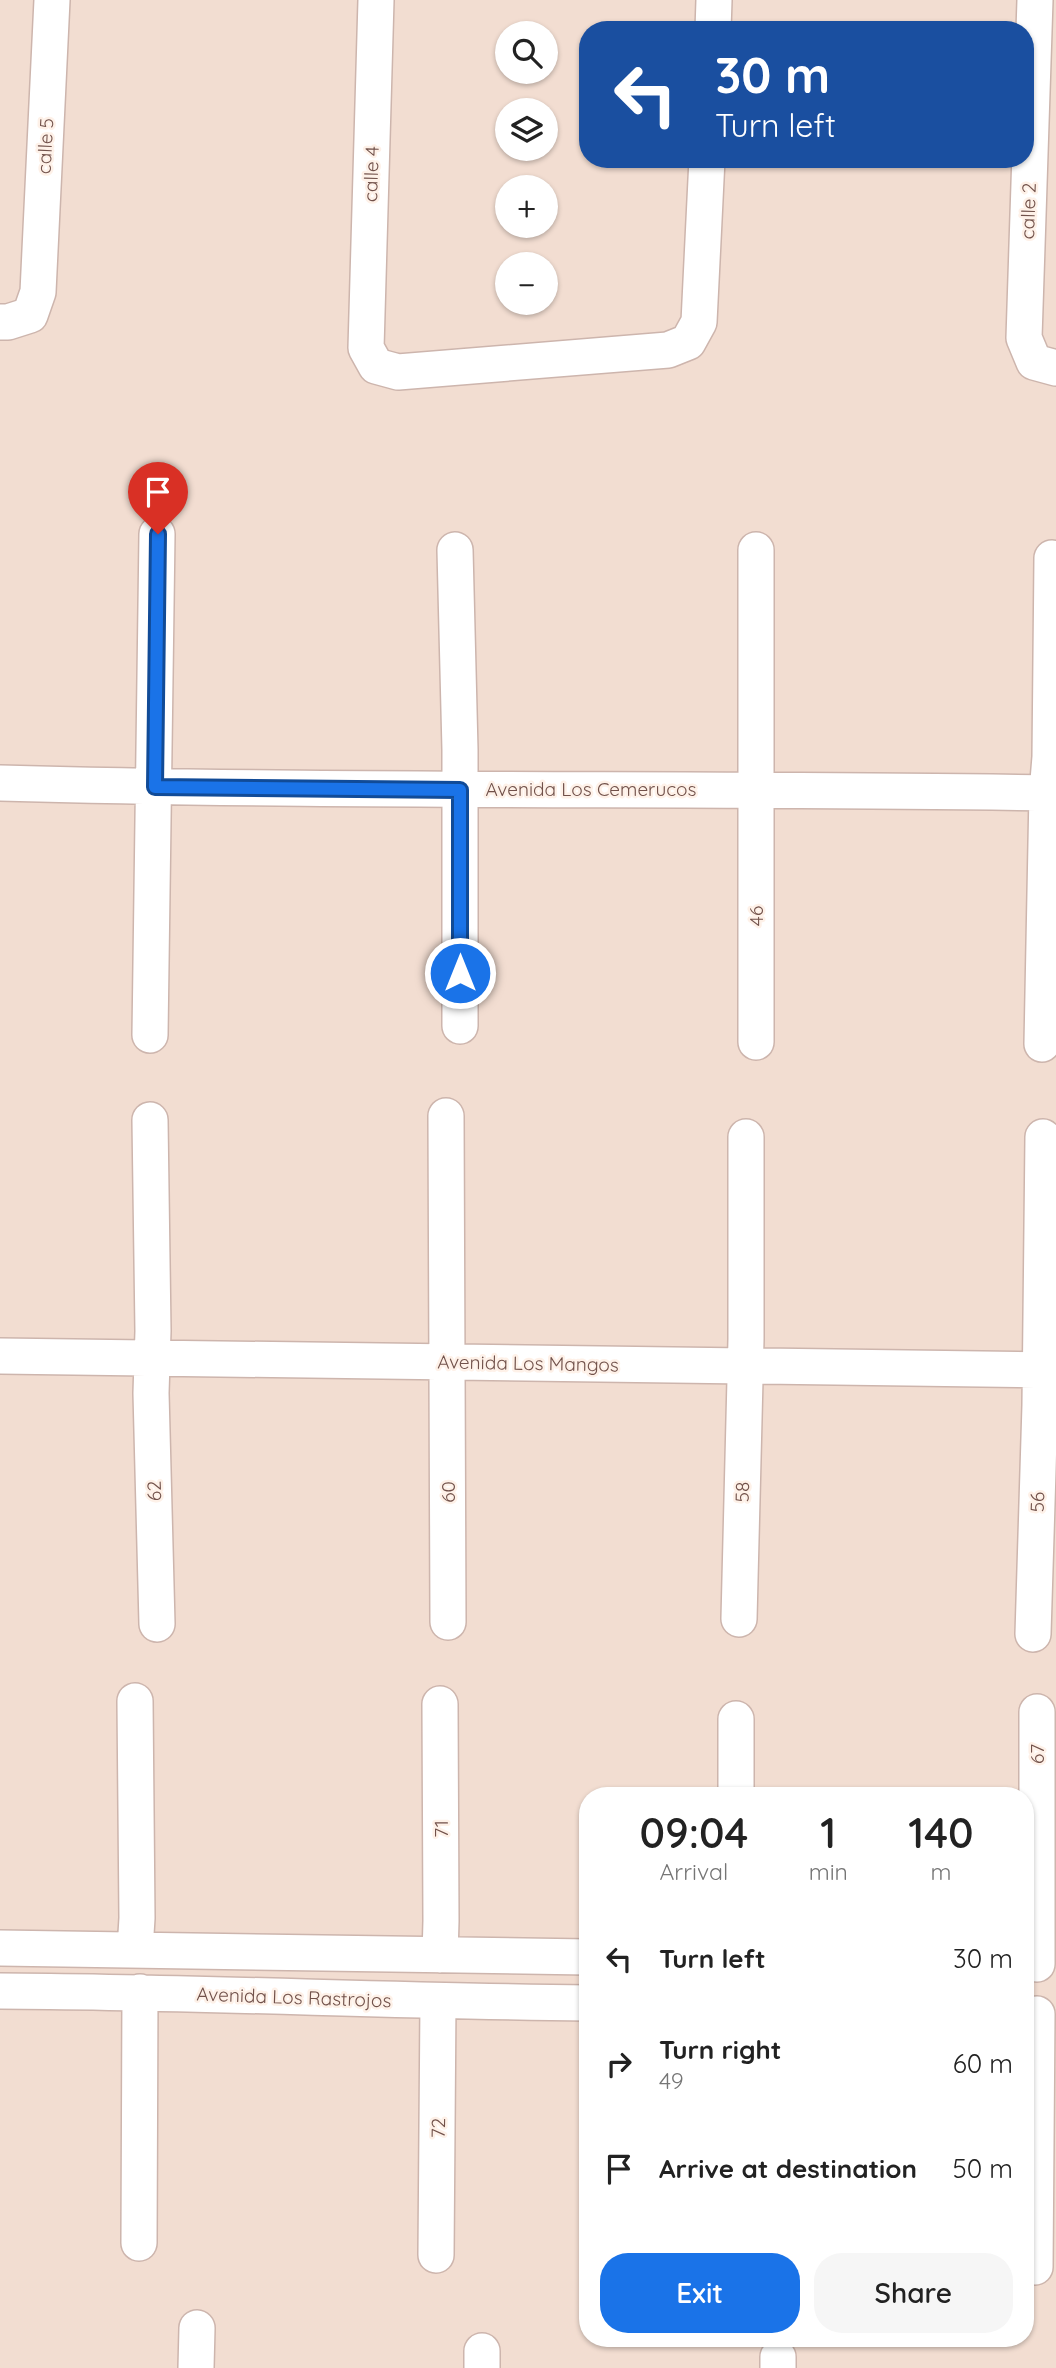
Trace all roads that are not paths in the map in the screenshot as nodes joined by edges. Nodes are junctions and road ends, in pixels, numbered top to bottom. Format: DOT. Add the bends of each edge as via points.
graph roads {
  1 [pos="52,0"];
  2 [pos="376,0"];
  3 [pos="714,0"];
  4 [pos="1035,0"];
  5 [pos="713,21"];
  6 [pos="1034,31"];
  7 [pos="707,168"];
  8 [pos="1030,168"];
  9 [pos="0,322"];
  10 [pos="1056,368"];
  11 [pos="158,534"];
  12 [pos="455,550"];
  13 [pos="756,550"];
  14 [pos="1052,558"];
  15 [pos="0,783"];
  16 [pos="155,787"];
  17 [pos="755,789"];
  18 [pos="460,790"];
  19 [pos="1051,793"];
  20 [pos="460,1026"];
  21 [pos="150,1035"];
  22 [pos="756,1042"];
  23 [pos="1042,1044"];
  24 [pos="446,1116"];
  25 [pos="150,1121"];
  26 [pos="747,1137"];
  27 [pos="1043,1137"];
  28 [pos="0,1356"];
  29 [pos="152,1358"];
  30 [pos="449,1362"];
  31 [pos="744,1365"];
  32 [pos="1048,1369"];
  33 [pos="739,1619"];
  34 [pos="449,1622"];
  35 [pos="158,1624"];
  36 [pos="1033,1634"];
  37 [pos="135,1701"];
  38 [pos="440,1704"];
  39 [pos="1037,1712"];
  40 [pos="737,1719"];
  41 [pos="736,1787"];
  42 [pos="0,1948"];
  43 [pos="135,1950"];
  44 [pos="440,1955"];
  45 [pos="579,1957"];
  46 [pos="1039,1964"];
  47 [pos="0,1991"];
  48 [pos="141,1992"];
  49 [pos="439,2001"];
  50 [pos="579,2003"];
  51 [pos="1040,2014"];
  52 [pos="139,2243"];
  53 [pos="436,2255"];
  54 [pos="1034,2267"];
  55 [pos="197,2328"];
  56 [pos="197,2368"];
  1 -- 9 [label="street, calle 5" via="38,292 30,315"];
  2 -- 7 [label="street, calle 4" via="366,348 376,366 398,372 668,350 688,342 699,322"];
  3 -- 5 [label="street"];
  4 -- 6 [label="street, calle 2"];
  8 -- 10 [label="street, calle 2" via="1024,338 1034,362"];
  11 -- 16 [label="street"];
  12 -- 18 [label="street"];
  13 -- 17 [label="street, 46"];
  14 -- 19 [label="street"];
  15 -- 16 [label="street, Avenida Los Cemerucos"];
  16 -- 18 [label="street, Avenida Los Cemerucos"];
  16 -- 21 [label="street"];
  17 -- 18 [label="street, Avenida Los Cemerucos"];
  17 -- 19 [label="street, Avenida Los Cemerucos"];
  17 -- 22 [label="street, 46"];
  18 -- 20 [label="street"];
  19 -- 23 [label="street"];
  24 -- 30 [label="street, 60"];
  25 -- 29 [label="street, 62"];
  26 -- 31 [label="street, 58"];
  27 -- 32 [label="street, 56"];
  28 -- 29 [label="street, Avenida Los Mangos"];
  29 -- 30 [label="street, Avenida Los Mangos"];
  29 -- 35 [label="street, 62"];
  30 -- 31 [label="street, Avenida Los Mangos"];
  30 -- 34 [label="street, 60"];
  31 -- 32 [label="street, Avenida Los Mangos"];
  31 -- 33 [label="street, 58"];
  32 -- 36 [label="street, 56"];
  37 -- 43 [label="street"];
  38 -- 44 [label="street, 71"];
  39 -- 46 [label="street, 67"];
  40 -- 41 [label="street"];
  42 -- 43 [label="street"];
  43 -- 44 [label="street"];
  44 -- 45 [label="street"];
  47 -- 48 [label="street, Avenida Los Rastrojos"];
  48 -- 49 [label="street, Avenida Los Rastrojos"];
  48 -- 52 [label="street"];
  49 -- 50 [label="street, Avenida Los Rastrojos"];
  49 -- 53 [label="street, 72"];
  51 -- 54 [label="street"];
  55 -- 56 [label="street"];
}
